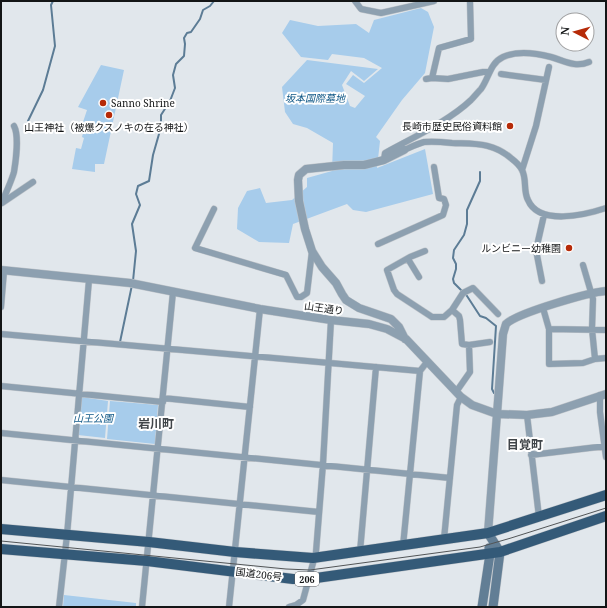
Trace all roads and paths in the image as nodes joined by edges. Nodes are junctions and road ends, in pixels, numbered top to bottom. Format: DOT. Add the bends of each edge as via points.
graph roads {
  1 [pos="355,1"];
  2 [pos="434,1"];
  3 [pos="470,1"];
  4 [pos="589,62"];
  5 [pos="549,67"];
  6 [pos="489,72"];
  7 [pos="501,74"];
  8 [pos="432,78"];
  9 [pos="426,79"];
  10 [pos="546,80"];
  11 [pos="14,126"];
  12 [pos="404,150"];
  13 [pos="384,160"];
  14 [pos="434,167"];
  15 [pos="522,170"];
  16 [pos="33,182"];
  17 [pos="1,204"];
  18 [pos="606,208"];
  19 [pos="214,209"];
  20 [pos="544,215"];
  21 [pos="378,244"];
  22 [pos="312,251"];
  23 [pos="424,251"];
  24 [pos="408,259"];
  25 [pos="583,265"];
  26 [pos="3,271"];
  27 [pos="419,277"];
  28 [pos="89,280"];
  29 [pos="542,281"];
  30 [pos="606,291"];
  31 [pos="173,292"];
  32 [pos="591,293"];
  33 [pos="1,307"];
  34 [pos="543,308"];
  35 [pos="260,309"];
  36 [pos="452,310"];
  37 [pos="498,314"];
  38 [pos="332,320"];
  39 [pos="549,329"];
  40 [pos="592,329"];
  41 [pos="606,330"];
  42 [pos="1,334"];
  43 [pos="406,339"];
  44 [pos="84,341"];
  45 [pos="490,342"];
  46 [pos="469,345"];
  47 [pos="168,348"];
  48 [pos="255,356"];
  49 [pos="606,358"];
  50 [pos="595,359"];
  51 [pos="428,362"];
  52 [pos="329,363"];
  53 [pos="376,367"];
  54 [pos="420,371"];
  55 [pos="1,386"];
  56 [pos="79,393"];
  57 [pos="458,395"];
  58 [pos="603,395"];
  59 [pos="163,400"];
  60 [pos="250,407"];
  61 [pos="497,414"];
  62 [pos="527,415"];
  63 [pos="1,433"];
  64 [pos="75,440"];
  65 [pos="605,446"];
  66 [pos="158,448"];
  67 [pos="531,455"];
  68 [pos="245,457"];
  69 [pos="606,457"];
  70 [pos="323,464"];
  71 [pos="367,469"];
  72 [pos="410,473"];
  73 [pos="450,478"];
  74 [pos="1,480"];
  75 [pos="71,487"];
  76 [pos="606,495"];
  77 [pos="154,496"];
  78 [pos="240,504"];
  79 [pos="319,512"];
  80 [pos="606,516"];
  81 [pos="538,517"];
  82 [pos="1,529"];
  83 [pos="488,533"];
  84 [pos="67,535"];
  85 [pos="444,539"];
  86 [pos="149,542"];
  87 [pos="403,546"];
  88 [pos="1,549"];
  89 [pos="234,552"];
  90 [pos="360,552"];
  91 [pos="495,553"];
  92 [pos="65,554"];
  93 [pos="313,558"];
  94 [pos="147,561"];
  95 [pos="233,571"];
  96 [pos="309,579"];
  97 [pos="59,607"];
  98 [pos="142,607"];
  99 [pos="229,607"];
  100 [pos="289,607"];
  101 [pos="482,607"];
  102 [pos="493,607"];
  1 -- 2 [label="street" via="361,9 381,13"];
  3 -- 8 [label="street" via="471,39 440,48"];
  4 -- 6 [label="street" via="576,65 552,57 522,52 502,57 493,64"];
  5 -- 10 [label="street"];
  6 -- 8 [label="street"];
  6 -- 13 [label="street" via="471,100 456,112 385,153"];
  7 -- 10 [label="street"];
  8 -- 9 [label="street"];
  10 -- 15 [label="street" via="536,126"];
  11 -- 17 [label="street" via="17,137 14,173"];
  12 -- 13 [label="street"];
  12 -- 15 [label="street" via="424,142 492,146 509,156"];
  13 -- 22 [label="street" via="364,165 312,167 299,175 299,201"];
  14 -- 21 [label="street" via="439,198 444,199 446,205 444,215"];
  15 -- 20 [label="street" via="528,202"];
  16 -- 17 [label="street"];
  18 -- 20 [label="street" via="579,215"];
  19 -- 22 [label="street" via="195,248 286,275 297,297 307,293"];
  20 -- 29 [label="street" via="536,250"];
  22 -- 43 [label="street" via="346,300 359,308 391,319 399,326"];
  23 -- 24 [label="street"];
  24 -- 27 [label="street"];
  24 -- 36 [label="street" via="387,270 397,294 432,317 444,317"];
  25 -- 32 [label="street"];
  26 -- 28 [label="street, 山王通り"];
  26 -- 33 [label="street"];
  28 -- 31 [label="street, 山王通り"];
  28 -- 44 [label="street"];
  30 -- 32 [label="street"];
  31 -- 35 [label="street, 山王通り"];
  31 -- 47 [label="street"];
  32 -- 34 [label="street"];
  32 -- 40 [label="street"];
  34 -- 39 [label="street"];
  34 -- 61 [label="street" via="506,324"];
  35 -- 38 [label="street, 山王通り"];
  35 -- 48 [label="street"];
  36 -- 37 [label="street" via="463,293 473,288"];
  36 -- 46 [label="street" via="459,316 462,344"];
  38 -- 43 [label="street, 山王通り" via="379,326"];
  38 -- 52 [label="street"];
  39 -- 40 [label="street"];
  39 -- 50 [label="street" via="549,364 583,363"];
  40 -- 41 [label="street"];
  40 -- 50 [label="street"];
  42 -- 44 [label="street"];
  43 -- 51 [label="street, 山王通り"];
  44 -- 47 [label="street"];
  44 -- 56 [label="street"];
  45 -- 46 [label="street"];
  46 -- 57 [label="street" via="470,372"];
  47 -- 48 [label="street"];
  47 -- 59 [label="street"];
  48 -- 52 [label="street"];
  48 -- 60 [label="street"];
  49 -- 50 [label="street"];
  51 -- 54 [label="street"];
  51 -- 57 [label="street, 山王通り"];
  52 -- 53 [label="street"];
  52 -- 70 [label="street"];
  53 -- 54 [label="street"];
  53 -- 71 [label="street"];
  54 -- 72 [label="street"];
  55 -- 56 [label="street"];
  56 -- 59 [label="street"];
  56 -- 64 [label="street"];
  57 -- 61 [label="street, 山王通り" via="472,405"];
  57 -- 73 [label="street"];
  58 -- 62 [label="street, 山王通り" via="552,412"];
  58 -- 65 [label="street"];
  59 -- 60 [label="street"];
  59 -- 66 [label="street"];
  60 -- 68 [label="street"];
  61 -- 62 [label="street, 山王通り"];
  61 -- 83 [label="street"];
  62 -- 67 [label="street"];
  63 -- 64 [label="street"];
  64 -- 66 [label="street"];
  64 -- 75 [label="street"];
  65 -- 67 [label="street"];
  65 -- 69 [label="street"];
  66 -- 68 [label="street"];
  66 -- 77 [label="street"];
  67 -- 81 [label="street"];
  68 -- 70 [label="street"];
  68 -- 78 [label="street"];
  70 -- 71 [label="street"];
  70 -- 79 [label="street"];
  71 -- 72 [label="street"];
  71 -- 90 [label="street"];
  72 -- 73 [label="street"];
  72 -- 87 [label="street"];
  73 -- 85 [label="street"];
  74 -- 75 [label="street"];
  75 -- 77 [label="street"];
  75 -- 84 [label="street"];
  76 -- 81 [label="highway, 国道206号 / 206"];
  77 -- 78 [label="street"];
  77 -- 86 [label="street"];
  78 -- 79 [label="street"];
  78 -- 89 [label="street"];
  79 -- 93 [label="street" via="316,552"];
  80 -- 91 [label="highway, 国道206号 / 206"];
  81 -- 83 [label="highway, 国道206号 / 206"];
  82 -- 84 [label="highway, 国道206号 / 206"];
  83 -- 85 [label="highway, 国道206号 / 206"];
  83 -- 91 [label="main road"];
  84 -- 86 [label="highway, 国道206号 / 206"];
  84 -- 92 [label="street"];
  85 -- 87 [label="highway, 国道206号 / 206"];
  86 -- 89 [label="highway, 国道206号 / 206"];
  86 -- 94 [label="street"];
  87 -- 90 [label="highway, 国道206号 / 206"];
  88 -- 92 [label="highway, 国道206号 / 206"];
  89 -- 93 [label="highway, 国道206号 / 206"];
  89 -- 95 [label="street"];
  90 -- 93 [label="highway, 国道206号 / 206"];
  91 -- 96 [label="highway, 国道206号 / 206"];
  91 -- 101 [label="main road"];
  91 -- 102 [label="main road"];
  92 -- 94 [label="highway, 国道206号 / 206"];
  92 -- 97 [label="street"];
  93 -- 96 [label="street"];
  94 -- 95 [label="highway, 国道206号 / 206"];
  94 -- 98 [label="street"];
  95 -- 96 [label="highway, 国道206号 / 206"];
  95 -- 99 [label="street"];
  96 -- 100 [label="street" via="303,600"];
}
